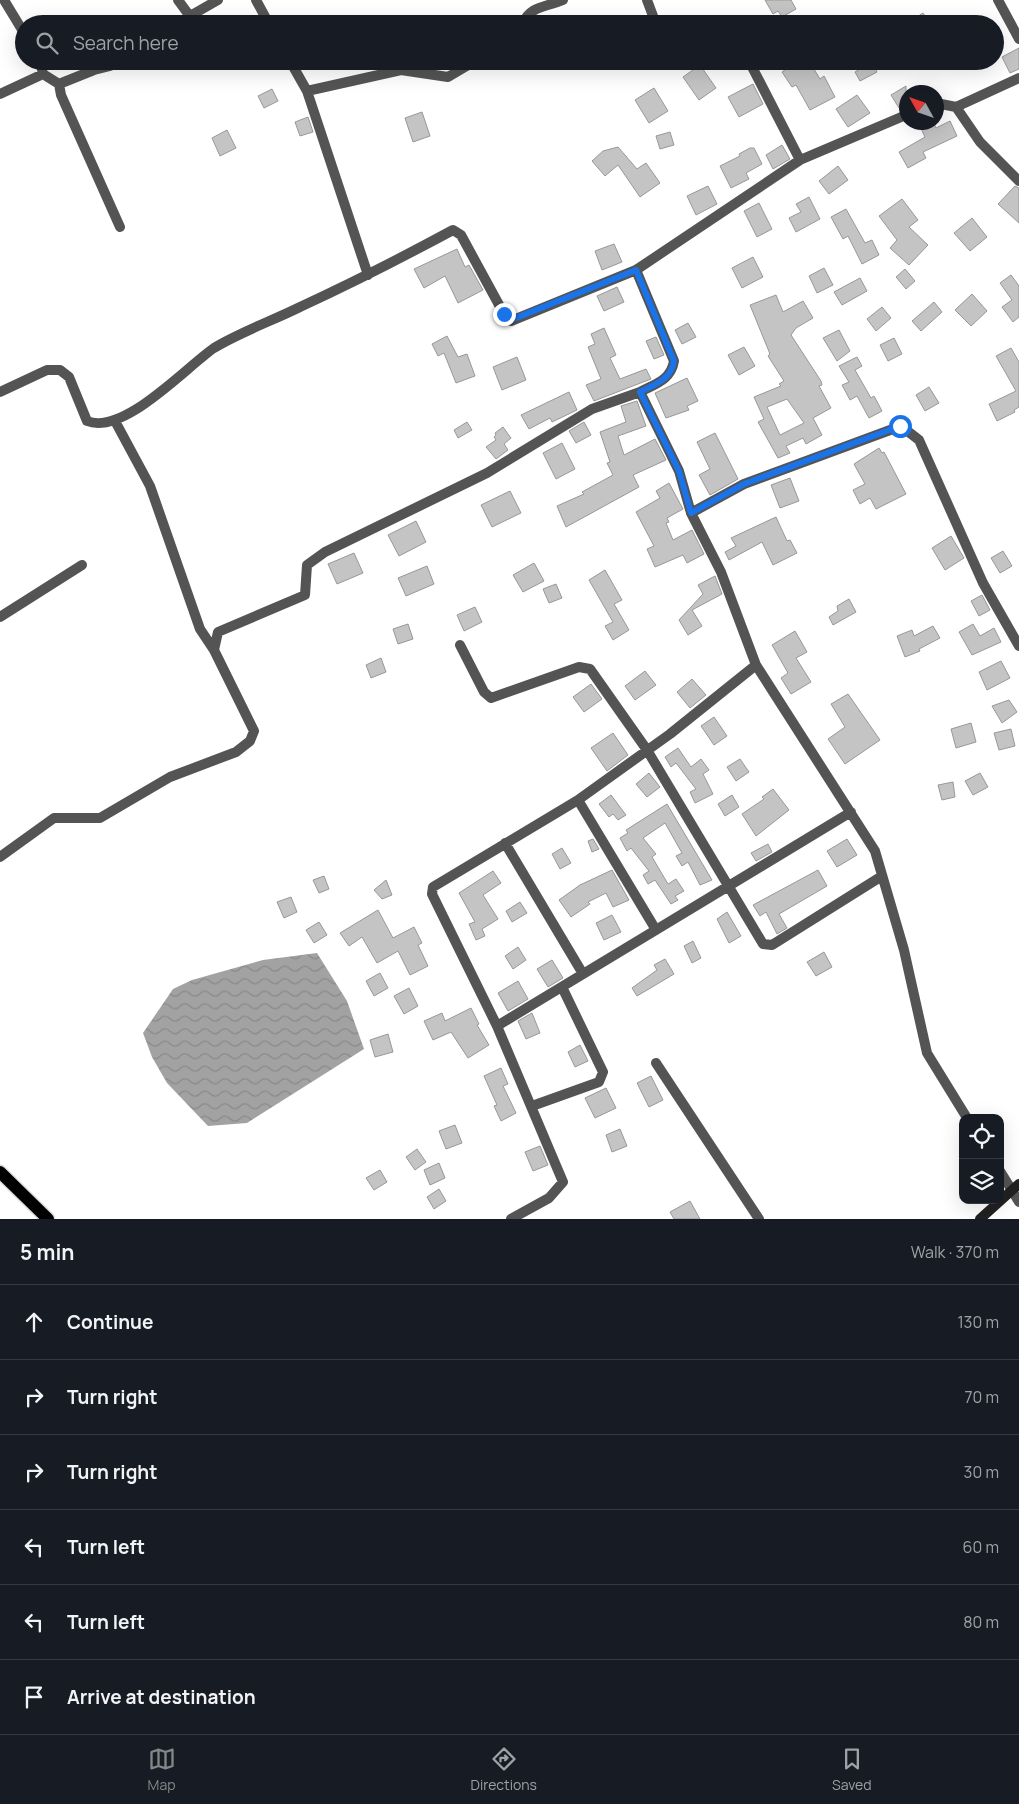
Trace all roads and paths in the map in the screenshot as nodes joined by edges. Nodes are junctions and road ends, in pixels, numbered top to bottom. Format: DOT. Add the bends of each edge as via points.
graph roads {
  1 [pos="4,0"];
  2 [pos="178,0"];
  3 [pos="218,0"];
  4 [pos="256,0"];
  5 [pos="563,0"];
  6 [pos="647,0"];
  7 [pos="998,0"];
  8 [pos="189,15"];
  9 [pos="264,15"];
  10 [pos="526,15"];
  11 [pos="653,15"];
  12 [pos="15,18"];
  13 [pos="1019,38"];
  14 [pos="42,70"];
  15 [pos="94,70"];
  16 [pos="295,70"];
  17 [pos="401,70"];
  18 [pos="401,70"];
  19 [pos="460,70"];
  20 [pos="754,70"];
  21 [pos="43,74"];
  22 [pos="1019,78"];
  23 [pos="59,84"];
  24 [pos="307,91"];
  25 [pos="0,94"];
  26 [pos="944,105"];
  27 [pos="956,107"];
  28 [pos="899,118"];
  29 [pos="800,160"];
  30 [pos="1019,181"];
  31 [pos="120,227"];
  32 [pos="636,270"];
  33 [pos="368,275"];
  34 [pos="0,392"];
  35 [pos="640,392"];
  36 [pos="114,421"];
  37 [pos="691,513"];
  38 [pos="82,565"];
  39 [pos="0,617"];
  40 [pos="460,645"];
  41 [pos="1019,646"];
  42 [pos="214,650"];
  43 [pos="756,666"];
  44 [pos="647,750"];
  45 [pos="578,800"];
  46 [pos="851,812"];
  47 [pos="505,843"];
  48 [pos="0,857"];
  49 [pos="882,876"];
  50 [pos="729,886"];
  51 [pos="656,930"];
  52 [pos="583,974"];
  53 [pos="562,987"];
  54 [pos="497,1026"];
  55 [pos="656,1063"];
  56 [pos="532,1106"];
  57 [pos="965,1114"];
  58 [pos="0,1172"];
  59 [pos="1004,1175"];
  60 [pos="1015,1187"];
  61 [pos="1019,1202"];
  62 [pos="48,1219"];
  63 [pos="511,1219"];
  64 [pos="759,1219"];
  65 [pos="980,1219"];
  1 -- 12 [label="street"];
  2 -- 8 [label="street"];
  3 -- 8 [label="street"];
  4 -- 9 [label="street"];
  5 -- 10 [label="street"];
  6 -- 11 [label="street"];
  7 -- 13 [label="street"];
  14 -- 21 [label="street"];
  15 -- 23 [label="street"];
  16 -- 24 [label="street"];
  17 -- 24 [label="street"];
  18 -- 19 [label="street" via="448,77"];
  20 -- 29 [label="street"];
  21 -- 23 [label="street"];
  21 -- 25 [label="street"];
  22 -- 27 [label="street"];
  23 -- 31 [label="street"];
  24 -- 33 [label="street"];
  26 -- 27 [label="street"];
  27 -- 30 [label="street" via="980,142"];
  28 -- 29 [label="street"];
  29 -- 32 [label="street"];
  32 -- 33 [label="street" via="511,320 504,314 461,236 453,230"];
  32 -- 35 [label="street" via="674,361 672,372 667,377"];
  33 -- 36 [label="street" via="215,348 157,395"];
  34 -- 36 [label="street" via="47,370 60,370 69,377 87,421 97,425"];
  35 -- 37 [label="street" via="679,471"];
  35 -- 42 [label="street" via="592,410 487,473 325,552 307,564 305,595 218,632"];
  36 -- 42 [label="street" via="150,486 200,629"];
  37 -- 41 [label="street" via="744,484 900,426 919,440 983,584"];
  37 -- 43 [label="street" via="721,572"];
  38 -- 39 [label="street"];
  40 -- 44 [label="street" via="484,692 492,698 579,667 590,669"];
  42 -- 48 [label="street" via="254,731 250,741 236,752 170,777 100,818 54,818"];
  43 -- 44 [label="street"];
  43 -- 46 [label="street"];
  44 -- 45 [label="street"];
  44 -- 50 [label="street"];
  45 -- 47 [label="street"];
  45 -- 51 [label="street"];
  46 -- 49 [label="street" via="875,851"];
  46 -- 50 [label="street"];
  47 -- 52 [label="street"];
  47 -- 54 [label="street" via="440,881 433,887 432,894"];
  49 -- 50 [label="street" via="772,945 762,944"];
  49 -- 57 [label="street" via="904,950 927,1053"];
  50 -- 51 [label="street"];
  51 -- 52 [label="street"];
  52 -- 53 [label="street"];
  53 -- 54 [label="street"];
  53 -- 56 [label="street" via="603,1072 598,1082"];
  54 -- 56 [label="street"];
  55 -- 64 [label="street"];
  56 -- 63 [label="street" via="563,1182 549,1198"];
  58 -- 62 [label="main road"];
  59 -- 60 [label="street"];
  60 -- 61 [label="street"];
  60 -- 65 [label="main road"];
}
